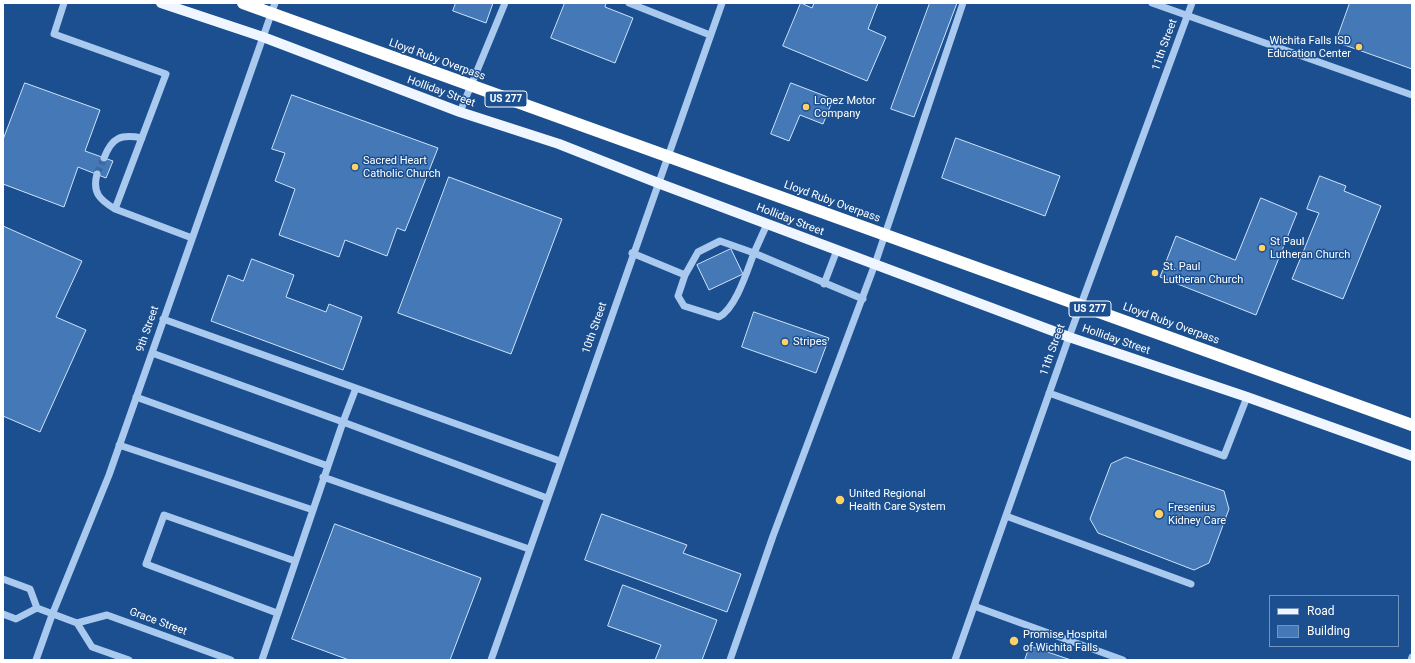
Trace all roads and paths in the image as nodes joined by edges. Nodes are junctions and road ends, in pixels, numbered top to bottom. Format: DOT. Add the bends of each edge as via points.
graph roads {
  1 [pos="64,3"];
  2 [pos="161,3"];
  3 [pos="243,3"];
  4 [pos="275,3"];
  5 [pos="505,3"];
  6 [pos="629,3"];
  7 [pos="722,3"];
  8 [pos="963,3"];
  9 [pos="1152,3"];
  10 [pos="1192,3"];
  11 [pos="1187,16"];
  12 [pos="710,35"];
  13 [pos="263,37"];
  14 [pos="1412,95"];
  15 [pos="460,112"];
  16 [pos="142,138"];
  17 [pos="104,158"];
  18 [pos="97,174"];
  19 [pos="658,183"];
  20 [pos="115,209"];
  21 [pos="767,224"];
  22 [pos="192,238"];
  23 [pos="837,250"];
  24 [pos="632,253"];
  25 [pos="754,253"];
  26 [pos="875,264"];
  27 [pos="685,275"];
  28 [pos="824,284"];
  29 [pos="862,299"];
  30 [pos="163,319"];
  31 [pos="1070,337"];
  32 [pos="152,353"];
  33 [pos="356,388"];
  34 [pos="1050,393"];
  35 [pos="136,397"];
  36 [pos="1247,397"];
  37 [pos="343,422"];
  38 [pos="1412,425"];
  39 [pos="119,445"];
  40 [pos="1412,456"];
  41 [pos="560,461"];
  42 [pos="328,466"];
  43 [pos="323,477"];
  44 [pos="547,498"];
  45 [pos="313,510"];
  46 [pos="1006,516"];
  47 [pos="529,549"];
  48 [pos="295,561"];
  49 [pos="3,579"];
  50 [pos="1191,584"];
  51 [pos="974,606"];
  52 [pos="37,608"];
  53 [pos="277,613"];
  54 [pos="3,614"];
  55 [pos="52,614"];
  56 [pos="77,623"];
  57 [pos="1412,657"];
  58 [pos="36,660"];
  59 [pos="129,660"];
  60 [pos="231,660"];
  61 [pos="262,660"];
  62 [pos="490,660"];
  63 [pos="730,660"];
  64 [pos="955,660"];
  65 [pos="1123,660"];
  66 [pos="1411,660"];
  1 -- 16 [label="street" via="54,34 166,74"];
  2 -- 13 [label="main road, Holliday Street"];
  3 -- 38 [label="highway, Lloyd Ruby Overpass / US 277, bridge"];
  4 -- 13 [label="street, 9th Street"];
  5 -- 15 [label="street"];
  6 -- 12 [label="street"];
  7 -- 12 [label="street, 10th Street"];
  8 -- 26 [label="street"];
  9 -- 11 [label="street"];
  10 -- 11 [label="street, 11th Street"];
  11 -- 14 [label="street"];
  11 -- 31 [label="street, 11th Street"];
  12 -- 19 [label="street, 10th Street"];
  13 -- 15 [label="main road, Holliday Street"];
  13 -- 22 [label="street, 9th Street"];
  15 -- 19 [label="main road, Holliday Street" via="559,144"];
  16 -- 17 [label="street" via="117,138 108,148"];
  16 -- 20 [label="street"];
  18 -- 20 [label="street" via="94,185 97,193"];
  19 -- 21 [label="main road, Holliday Street"];
  19 -- 24 [label="street, 10th Street"];
  20 -- 22 [label="street"];
  21 -- 23 [label="main road, Holliday Street"];
  21 -- 25 [label="street"];
  22 -- 30 [label="street, 9th Street"];
  23 -- 26 [label="main road, Holliday Street"];
  23 -- 28 [label="street"];
  24 -- 27 [label="street"];
  24 -- 41 [label="street, 10th Street"];
  25 -- 27 [label="street" via="720,241 698,252"];
  25 -- 27 [label="street" via="727,314 719,317 684,306 678,296"];
  25 -- 28 [label="street"];
  26 -- 29 [label="street"];
  26 -- 31 [label="main road, Holliday Street"];
  28 -- 29 [label="street"];
  29 -- 63 [label="street" via="773,536"];
  30 -- 32 [label="street, 9th Street"];
  30 -- 33 [label="street"];
  31 -- 34 [label="street, 11th Street"];
  31 -- 36 [label="main road, Holliday Street"];
  32 -- 35 [label="street, 9th Street"];
  32 -- 37 [label="street"];
  33 -- 37 [label="street"];
  33 -- 41 [label="street"];
  34 -- 36 [label="street" via="1224,456"];
  34 -- 46 [label="street, 11th Street"];
  35 -- 39 [label="street, 9th Street"];
  35 -- 42 [label="street"];
  36 -- 40 [label="main road, Holliday Street"];
  37 -- 42 [label="street"];
  37 -- 44 [label="street"];
  39 -- 45 [label="street"];
  39 -- 55 [label="street, 9th Street"];
  41 -- 44 [label="street, 10th Street"];
  42 -- 43 [label="street"];
  43 -- 45 [label="street"];
  43 -- 47 [label="street"];
  44 -- 47 [label="street, 10th Street"];
  45 -- 48 [label="street"];
  46 -- 50 [label="street"];
  46 -- 51 [label="street, 11th Street"];
  47 -- 62 [label="street, 10th Street"];
  48 -- 53 [label="street"];
  48 -- 53 [label="street" via="164,515 146,564"];
  49 -- 52 [label="street" via="30,589"];
  51 -- 64 [label="street, 11th Street"];
  51 -- 65 [label="street"];
  52 -- 54 [label="street" via="16,619"];
  52 -- 55 [label="street"];
  53 -- 61 [label="street"];
  55 -- 56 [label="street"];
  55 -- 58 [label="street, 9th Street"];
  56 -- 59 [label="street" via="92,647"];
  56 -- 60 [label="street, Grace Street" via="107,614"];
  57 -- 66 [label="street"];
}
